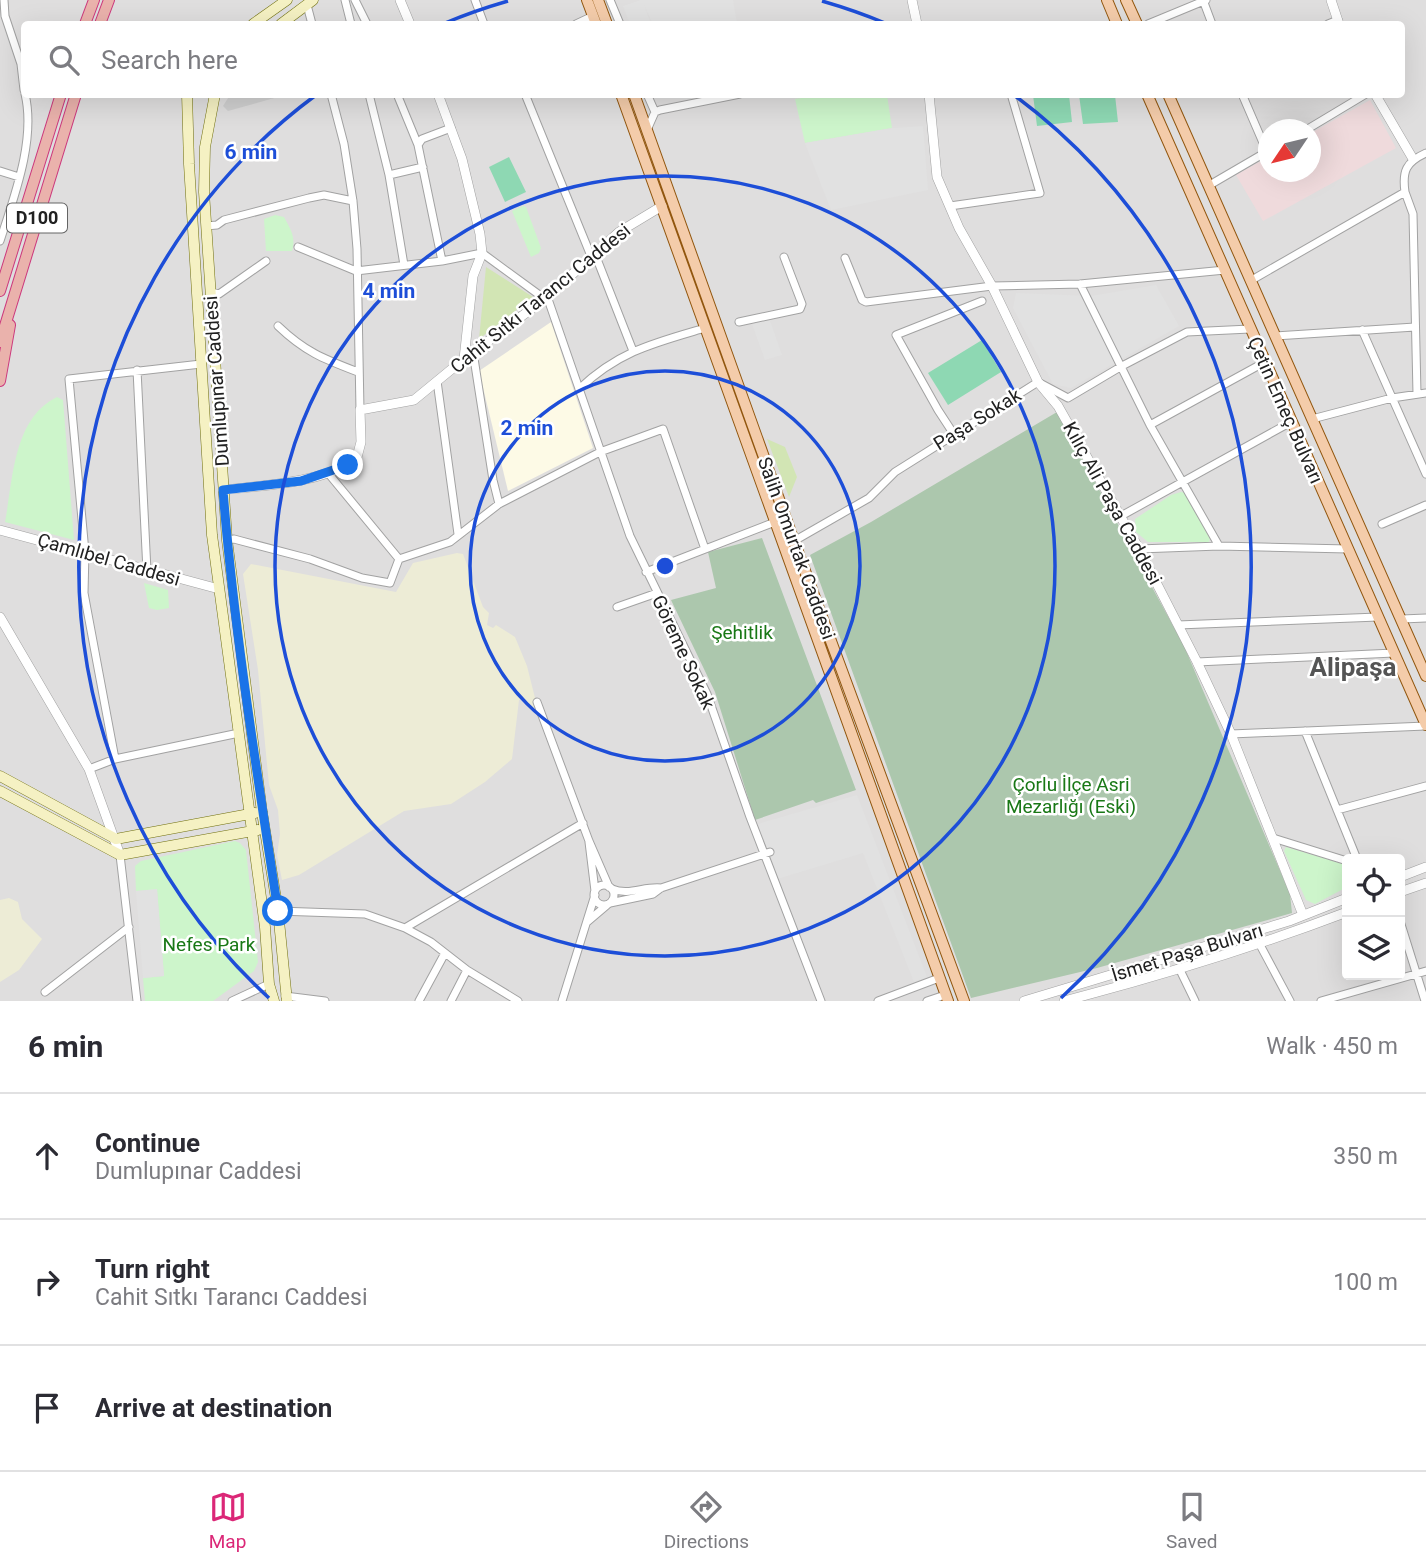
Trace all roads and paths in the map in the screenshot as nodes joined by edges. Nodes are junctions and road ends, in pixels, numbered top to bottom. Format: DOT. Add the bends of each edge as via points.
graph roads {
  1 [pos="4,0"];
  2 [pos="94,0"];
  3 [pos="109,0"];
  4 [pos="287,0"];
  5 [pos="345,0"];
  6 [pos="355,0"];
  7 [pos="400,0"];
  8 [pos="475,0"];
  9 [pos="587,0"];
  10 [pos="598,0"];
  11 [pos="610,0"];
  12 [pos="912,0"];
  13 [pos="1107,0"];
  14 [pos="1126,0"];
  15 [pos="1204,0"];
  16 [pos="1331,0"];
  17 [pos="310,2"];
  18 [pos="595,20"];
  19 [pos="86,21"];
  20 [pos="101,21"];
  21 [pos="257,21"];
  22 [pos="285,21"];
  23 [pos="312,21"];
  24 [pos="350,21"];
  25 [pos="366,21"];
  26 [pos="409,21"];
  27 [pos="483,21"];
  28 [pos="606,21"];
  29 [pos="619,21"];
  30 [pos="916,21"];
  31 [pos="1116,21"];
  32 [pos="1136,21"];
  33 [pos="1155,21"];
  34 [pos="1211,21"];
  35 [pos="1339,21"];
  36 [pos="21,64"];
  37 [pos="26,98"];
  38 [pos="60,98"];
  39 [pos="75,98"];
  40 [pos="187,98"];
  41 [pos="214,98"];
  42 [pos="332,98"];
  43 [pos="370,98"];
  44 [pos="399,98"];
  45 [pos="441,98"];
  46 [pos="527,98"];
  47 [pos="622,98"];
  48 [pos="635,98"];
  49 [pos="650,98"];
  50 [pos="721,98"];
  51 [pos="929,98"];
  52 [pos="1012,98"];
  53 [pos="1149,98"];
  54 [pos="1169,98"];
  55 [pos="1244,98"];
  56 [pos="1359,98"];
  57 [pos="1378,98"];
  58 [pos="655,112"];
  59 [pos="1321,121"];
  60 [pos="451,128"];
  61 [pos="647,130"];
  62 [pos="1258,130"];
  63 [pos="418,145"];
  64 [pos="1426,153"];
  65 [pos="1258,158"];
  66 [pos="1413,159"];
  67 [pos="423,167"];
  68 [pos="0,171"];
  69 [pos="389,175"];
  70 [pos="19,177"];
  71 [pos="1208,186"];
  72 [pos="1405,192"];
  73 [pos="353,201"];
  74 [pos="662,206"];
  75 [pos="950,206"];
  76 [pos="206,226"];
  77 [pos="0,241"];
  78 [pos="298,247"];
  79 [pos="482,253"];
  80 [pos="593,255"];
  81 [pos="784,257"];
  82 [pos="845,258"];
  83 [pos="266,261"];
  84 [pos="442,261"];
  85 [pos="404,265"];
  86 [pos="1224,270"];
  87 [pos="356,271"];
  88 [pos="1250,281"];
  89 [pos="1080,284"];
  90 [pos="992,286"];
  91 [pos="0,291"];
  92 [pos="211,292"];
  93 [pos="546,298"];
  94 [pos="982,301"];
  95 [pos="8,316"];
  96 [pos="739,322"];
  97 [pos="278,326"];
  98 [pos="1415,327"];
  99 [pos="705,328"];
  100 [pos="1251,329"];
  101 [pos="1362,330"];
  102 [pos="1275,336"];
  103 [pos="0,342"];
  104 [pos="633,351"];
  105 [pos="473,352"];
  106 [pos="464,359"];
  107 [pos="1265,362"];
  108 [pos="201,364"];
  109 [pos="1122,366"];
  110 [pos="137,370"];
  111 [pos="358,372"];
  112 [pos="0,381"];
  113 [pos="437,381"];
  114 [pos="1038,382"];
  115 [pos="579,389"];
  116 [pos="1426,393"];
  117 [pos="1417,394"];
  118 [pos="1392,398"];
  119 [pos="360,410"];
  120 [pos="1312,419"];
  121 [pos="1292,422"];
  122 [pos="1150,425"];
  123 [pos="953,433"];
  124 [pos="600,452"];
  125 [pos="328,473"];
  126 [pos="1426,474"];
  127 [pos="1182,481"];
  128 [pos="223,490"];
  129 [pos="499,504"];
  130 [pos="1426,505"];
  131 [pos="1121,516"];
  132 [pos="775,522"];
  133 [pos="1382,524"];
  134 [pos="0,530"];
  135 [pos="458,534"];
  136 [pos="227,540"];
  137 [pos="794,541"];
  138 [pos="1219,546"];
  139 [pos="1139,548"];
  140 [pos="705,549"];
  141 [pos="1348,549"];
  142 [pos="85,552"];
  143 [pos="398,559"];
  144 [pos="147,571"];
  145 [pos="646,572"];
  146 [pos="219,589"];
  147 [pos="657,593"];
  148 [pos="617,607"];
  149 [pos="0,617"];
  150 [pos="1378,617"];
  151 [pos="1426,618"];
  152 [pos="1402,619"];
  153 [pos="1178,625"];
  154 [pos="1394,653"];
  155 [pos="1421,653"];
  156 [pos="1197,662"];
  157 [pos="1426,676"];
  158 [pos="537,702"];
  159 [pos="1426,725"];
  160 [pos="1306,731"];
  161 [pos="239,733"];
  162 [pos="1231,734"];
  163 [pos="115,759"];
  164 [pos="89,769"];
  165 [pos="0,776"];
  166 [pos="1426,786"];
  167 [pos="0,791"];
  168 [pos="1337,810"];
  169 [pos="262,812"];
  170 [pos="250,814"];
  171 [pos="583,823"];
  172 [pos="265,829"];
  173 [pos="252,831"];
  174 [pos="1273,838"];
  175 [pos="116,839"];
  176 [pos="589,841"];
  177 [pos="766,853"];
  178 [pos="1355,854"];
  179 [pos="120,855"];
  180 [pos="1342,859"];
  181 [pos="1426,867"];
  182 [pos="1405,875"];
  183 [pos="1426,883"];
  184 [pos="611,888"];
  185 [pos="660,888"];
  186 [pos="1405,890"];
  187 [pos="595,893"];
  188 [pos="1342,900"];
  189 [pos="609,904"];
  190 [pos="278,911"];
  191 [pos="1342,914"];
  192 [pos="1303,915"];
  193 [pos="584,925"];
  194 [pos="129,927"];
  195 [pos="405,928"];
  196 [pos="1405,933"];
  197 [pos="1259,943"];
  198 [pos="445,953"];
  199 [pos="1179,968"];
  200 [pos="467,970"];
  201 [pos="1422,972"];
  202 [pos="939,978"];
  203 [pos="269,985"];
  204 [pos="45,992"];
  205 [pos="286,998"];
  206 [pos="946,998"];
  207 [pos="137,1001"];
  208 [pos="232,1001"];
  209 [pos="274,1001"];
  210 [pos="325,1001"];
  211 [pos="419,1001"];
  212 [pos="451,1001"];
  213 [pos="517,1001"];
  214 [pos="562,1001"];
  215 [pos="821,1001"];
  216 [pos="878,1001"];
  217 [pos="928,1001"];
  218 [pos="964,1001"];
  219 [pos="1024,1001"];
  220 [pos="1064,1001"];
  221 [pos="1195,1001"];
  222 [pos="1290,1001"];
  223 [pos="1321,1001"];
  224 [pos="1425,1001"];
  1 -- 36 [label="street"];
  2 -- 19 [label="highway"];
  3 -- 20 [label="highway"];
  4 -- 21 [label="main road"];
  5 -- 24 [label="street"];
  6 -- 25 [label="street"];
  7 -- 26 [label="street"];
  8 -- 27 [label="street"];
  9 -- 18 [label="main road"];
  10 -- 28 [label="main road"];
  11 -- 29 [label="street"];
  12 -- 30 [label="street"];
  13 -- 31 [label="main road"];
  14 -- 32 [label="main road"];
  15 -- 33 [label="street"];
  15 -- 34 [label="street"];
  16 -- 35 [label="street"];
  17 -- 22 [label="main road"];
  17 -- 23 [label="street"];
  37 -- 70 [label="street" via="29,121"];
  38 -- 91 [label="highway"];
  39 -- 95 [label="highway, D100"];
  40 -- 108 [label="main road, Dumlupınar Caddesi"];
  41 -- 76 [label="main road, Dumlupınar Caddesi" via="205,147"];
  42 -- 73 [label="street"];
  43 -- 69 [label="street"];
  44 -- 63 [label="street"];
  45 -- 60 [label="street"];
  46 -- 80 [label="street"];
  47 -- 74 [label="main road, Salih Omurtak Caddesi"];
  48 -- 61 [label="main road, Salih Omurtak Caddesi"];
  49 -- 58 [label="street"];
  50 -- 58 [label="street"];
  51 -- 75 [label="street, Kılıç Ali Paşa Caddesi" via="937,177"];
  52 -- 75 [label="street" via="1040,193"];
  53 -- 86 [label="main road, Çetin Emeç Bulvarı"];
  54 -- 71 [label="main road, Çetin Emeç Bulvarı"];
  55 -- 62 [label="street"];
  56 -- 59 [label="street"];
  57 -- 66 [label="street"];
  58 -- 61 [label="street"];
  60 -- 63 [label="street" via="422,139"];
  60 -- 79 [label="street"];
  61 -- 137 [label="main road, Salih Omurtak Caddesi"];
  63 -- 67 [label="street"];
  64 -- 66 [label="street"];
  65 -- 71 [label="street"];
  66 -- 72 [label="street" via="1403,175"];
  67 -- 69 [label="street"];
  67 -- 84 [label="street"];
  68 -- 70 [label="street"];
  69 -- 85 [label="street"];
  70 -- 77 [label="street"];
  71 -- 88 [label="main road, Çetin Emeç Bulvarı"];
  72 -- 88 [label="street"];
  72 -- 98 [label="street" via="1413,214"];
  73 -- 76 [label="street" via="324,195"];
  73 -- 87 [label="street"];
  74 -- 80 [label="street, Cahit Sıtkı Tarancı Caddesi" via="619,232"];
  74 -- 99 [label="main road, Salih Omurtak Caddesi"];
  75 -- 90 [label="street, Kılıç Ali Paşa Caddesi"];
  76 -- 92 [label="main road, Dumlupınar Caddesi"];
  78 -- 87 [label="street"];
  79 -- 84 [label="street"];
  79 -- 93 [label="street"];
  79 -- 106 [label="street" via="474,276"];
  80 -- 93 [label="street, Cahit Sıtkı Tarancı Caddesi"];
  80 -- 104 [label="street"];
  81 -- 96 [label="street" via="800,309"];
  82 -- 90 [label="street" via="866,302"];
  83 -- 92 [label="street" via="219,294"];
  84 -- 85 [label="street"];
  85 -- 87 [label="street"];
  86 -- 89 [label="street"];
  86 -- 100 [label="main road, Çetin Emeç Bulvarı"];
  87 -- 111 [label="street"];
  88 -- 102 [label="main road, Çetin Emeç Bulvarı"];
  89 -- 90 [label="street"];
  89 -- 109 [label="street"];
  90 -- 114 [label="street, Kılıç Ali Paşa Caddesi"];
  92 -- 128 [label="main road, Dumlupınar Caddesi"];
  93 -- 105 [label="street, Cahit Sıtkı Tarancı Caddesi"];
  93 -- 115 [label="street, Göreme Sokak"];
  94 -- 123 [label="street" via="896,335"];
  95 -- 103 [label="highway, D100"];
  95 -- 112 [label="highway" via="11,328"];
  97 -- 111 [label="street" via="309,352"];
  98 -- 101 [label="street"];
  98 -- 117 [label="street"];
  99 -- 104 [label="street"];
  99 -- 132 [label="main road, Salih Omurtak Caddesi"];
  100 -- 107 [label="main road, Çetin Emeç Bulvarı"];
  100 -- 109 [label="street, Paşa Sokak" via="1187,332"];
  101 -- 102 [label="street"];
  101 -- 118 [label="street"];
  102 -- 120 [label="main road, Çetin Emeç Bulvarı"];
  104 -- 115 [label="street" via="597,372"];
  105 -- 106 [label="street, Cahit Sıtkı Tarancı Caddesi"];
  105 -- 129 [label="street"];
  106 -- 113 [label="street, Cahit Sıtkı Tarancı Caddesi"];
  107 -- 121 [label="main road, Çetin Emeç Bulvarı"];
  107 -- 122 [label="street"];
  108 -- 110 [label="street"];
  108 -- 146 [label="main road, Dumlupınar Caddesi"];
  109 -- 114 [label="street, Paşa Sokak" via="1068,398"];
  109 -- 122 [label="street"];
  110 -- 142 [label="street" via="69,379"];
  110 -- 144 [label="street"];
  111 -- 119 [label="street"];
  113 -- 119 [label="street, Cahit Sıtkı Tarancı Caddesi" via="414,400"];
  113 -- 135 [label="street"];
  114 -- 123 [label="street, Paşa Sokak"];
  114 -- 131 [label="street, Kılıç Ali Paşa Caddesi" via="1058,405"];
  115 -- 124 [label="street, Göreme Sokak"];
  116 -- 117 [label="street"];
  117 -- 118 [label="street"];
  118 -- 120 [label="street"];
  118 -- 126 [label="street"];
  119 -- 125 [label="street" via="356,461"];
  120 -- 152 [label="main road, Çetin Emeç Bulvarı"];
  121 -- 127 [label="street"];
  121 -- 141 [label="main road, Çetin Emeç Bulvarı"];
  122 -- 127 [label="street"];
  123 -- 137 [label="street, Paşa Sokak" via="895,472 869,498"];
  124 -- 129 [label="street"];
  124 -- 140 [label="street" via="663,429"];
  124 -- 145 [label="street, Göreme Sokak"];
  125 -- 128 [label="street" via="301,481"];
  125 -- 143 [label="street"];
  127 -- 131 [label="street"];
  127 -- 138 [label="street"];
  128 -- 136 [label="main road, Dumlupınar Caddesi"];
  129 -- 135 [label="street"];
  130 -- 133 [label="street"];
  131 -- 139 [label="street, Kılıç Ali Paşa Caddesi"];
  132 -- 140 [label="street"];
  132 -- 202 [label="main road, Salih Omurtak Caddesi"];
  134 -- 142 [label="street, Çamlıbel Caddesi"];
  135 -- 143 [label="street" via="450,542"];
  136 -- 143 [label="street" via="390,583"];
  136 -- 169 [label="main road, Dumlupınar Caddesi"];
  137 -- 218 [label="main road, Salih Omurtak Caddesi"];
  138 -- 139 [label="street"];
  138 -- 141 [label="street"];
  139 -- 153 [label="street, Kılıç Ali Paşa Caddesi"];
  140 -- 145 [label="street"];
  141 -- 150 [label="main road, Çetin Emeç Bulvarı"];
  142 -- 144 [label="street, Çamlıbel Caddesi"];
  142 -- 163 [label="street" via="84,593"];
  144 -- 146 [label="street, Çamlıbel Caddesi"];
  145 -- 147 [label="street, Göreme Sokak"];
  146 -- 161 [label="main road, Dumlupınar Caddesi"];
  147 -- 148 [label="street"];
  147 -- 177 [label="street, Göreme Sokak" via="707,694"];
  149 -- 164 [label="street"];
  150 -- 153 [label="street"];
  150 -- 154 [label="main road, Çetin Emeç Bulvarı"];
  151 -- 152 [label="street"];
  152 -- 155 [label="main road, Çetin Emeç Bulvarı"];
  153 -- 156 [label="street, Kılıç Ali Paşa Caddesi"];
  154 -- 156 [label="street"];
  154 -- 159 [label="main road, Çetin Emeç Bulvarı"];
  155 -- 157 [label="main road, Çetin Emeç Bulvarı"];
  156 -- 162 [label="street, Kılıç Ali Paşa Caddesi"];
  158 -- 171 [label="street"];
  159 -- 160 [label="street"];
  160 -- 162 [label="street"];
  160 -- 168 [label="street"];
  161 -- 163 [label="street"];
  161 -- 170 [label="main road, Dumlupınar Caddesi"];
  162 -- 174 [label="street, Kılıç Ali Paşa Caddesi"];
  163 -- 164 [label="street"];
  164 -- 175 [label="street"];
  165 -- 175 [label="main road"];
  166 -- 168 [label="street"];
  167 -- 179 [label="main road"];
  168 -- 178 [label="street"];
  169 -- 170 [label="main road"];
  169 -- 172 [label="main road, Dumlupınar Caddesi"];
  170 -- 173 [label="main road, Dumlupınar Caddesi"];
  170 -- 175 [label="main road"];
  171 -- 176 [label="street"];
  171 -- 195 [label="street"];
  172 -- 173 [label="main road"];
  172 -- 190 [label="main road, Dumlupınar Caddesi"];
  173 -- 179 [label="main road"];
  173 -- 203 [label="main road, Dumlupınar Caddesi"];
  174 -- 180 [label="street"];
  174 -- 192 [label="street, Kılıç Ali Paşa Caddesi"];
  175 -- 179 [label="street"];
  176 -- 184 [label="street"];
  176 -- 187 [label="street"];
  177 -- 185 [label="street"];
  177 -- 215 [label="street, Göreme Sokak"];
  179 -- 194 [label="street"];
  181 -- 182 [label="street"];
  183 -- 186 [label="street"];
  184 -- 185 [label="street" via="624,892"];
  184 -- 187 [label="street" via="603,886"];
  184 -- 189 [label="street" via="614,895"];
  185 -- 189 [label="street" via="653,894"];
  187 -- 189 [label="street" via="598,903"];
  187 -- 193 [label="street"];
  188 -- 192 [label="street, İsmet Paşa Bulvarı"];
  189 -- 193 [label="street"];
  190 -- 195 [label="street" via="365,914"];
  190 -- 205 [label="main road, Dumlupınar Caddesi"];
  191 -- 197 [label="street, İsmet Paşa Bulvarı"];
  192 -- 219 [label="street, İsmet Paşa Bulvarı"];
  193 -- 214 [label="street"];
  194 -- 204 [label="street"];
  194 -- 207 [label="street"];
  195 -- 198 [label="street"];
  196 -- 201 [label="street"];
  197 -- 199 [label="street, İsmet Paşa Bulvarı"];
  197 -- 222 [label="street"];
  198 -- 200 [label="street"];
  198 -- 211 [label="street"];
  199 -- 220 [label="street, İsmet Paşa Bulvarı"];
  199 -- 221 [label="street"];
  200 -- 212 [label="street"];
  200 -- 213 [label="street"];
  201 -- 223 [label="street"];
  201 -- 224 [label="street"];
  202 -- 206 [label="main road, Salih Omurtak Caddesi"];
  202 -- 216 [label="street"];
  203 -- 208 [label="street"];
  203 -- 209 [label="main road, Dumlupınar Caddesi"];
  205 -- 210 [label="street"];
  206 -- 217 [label="street"];
}
